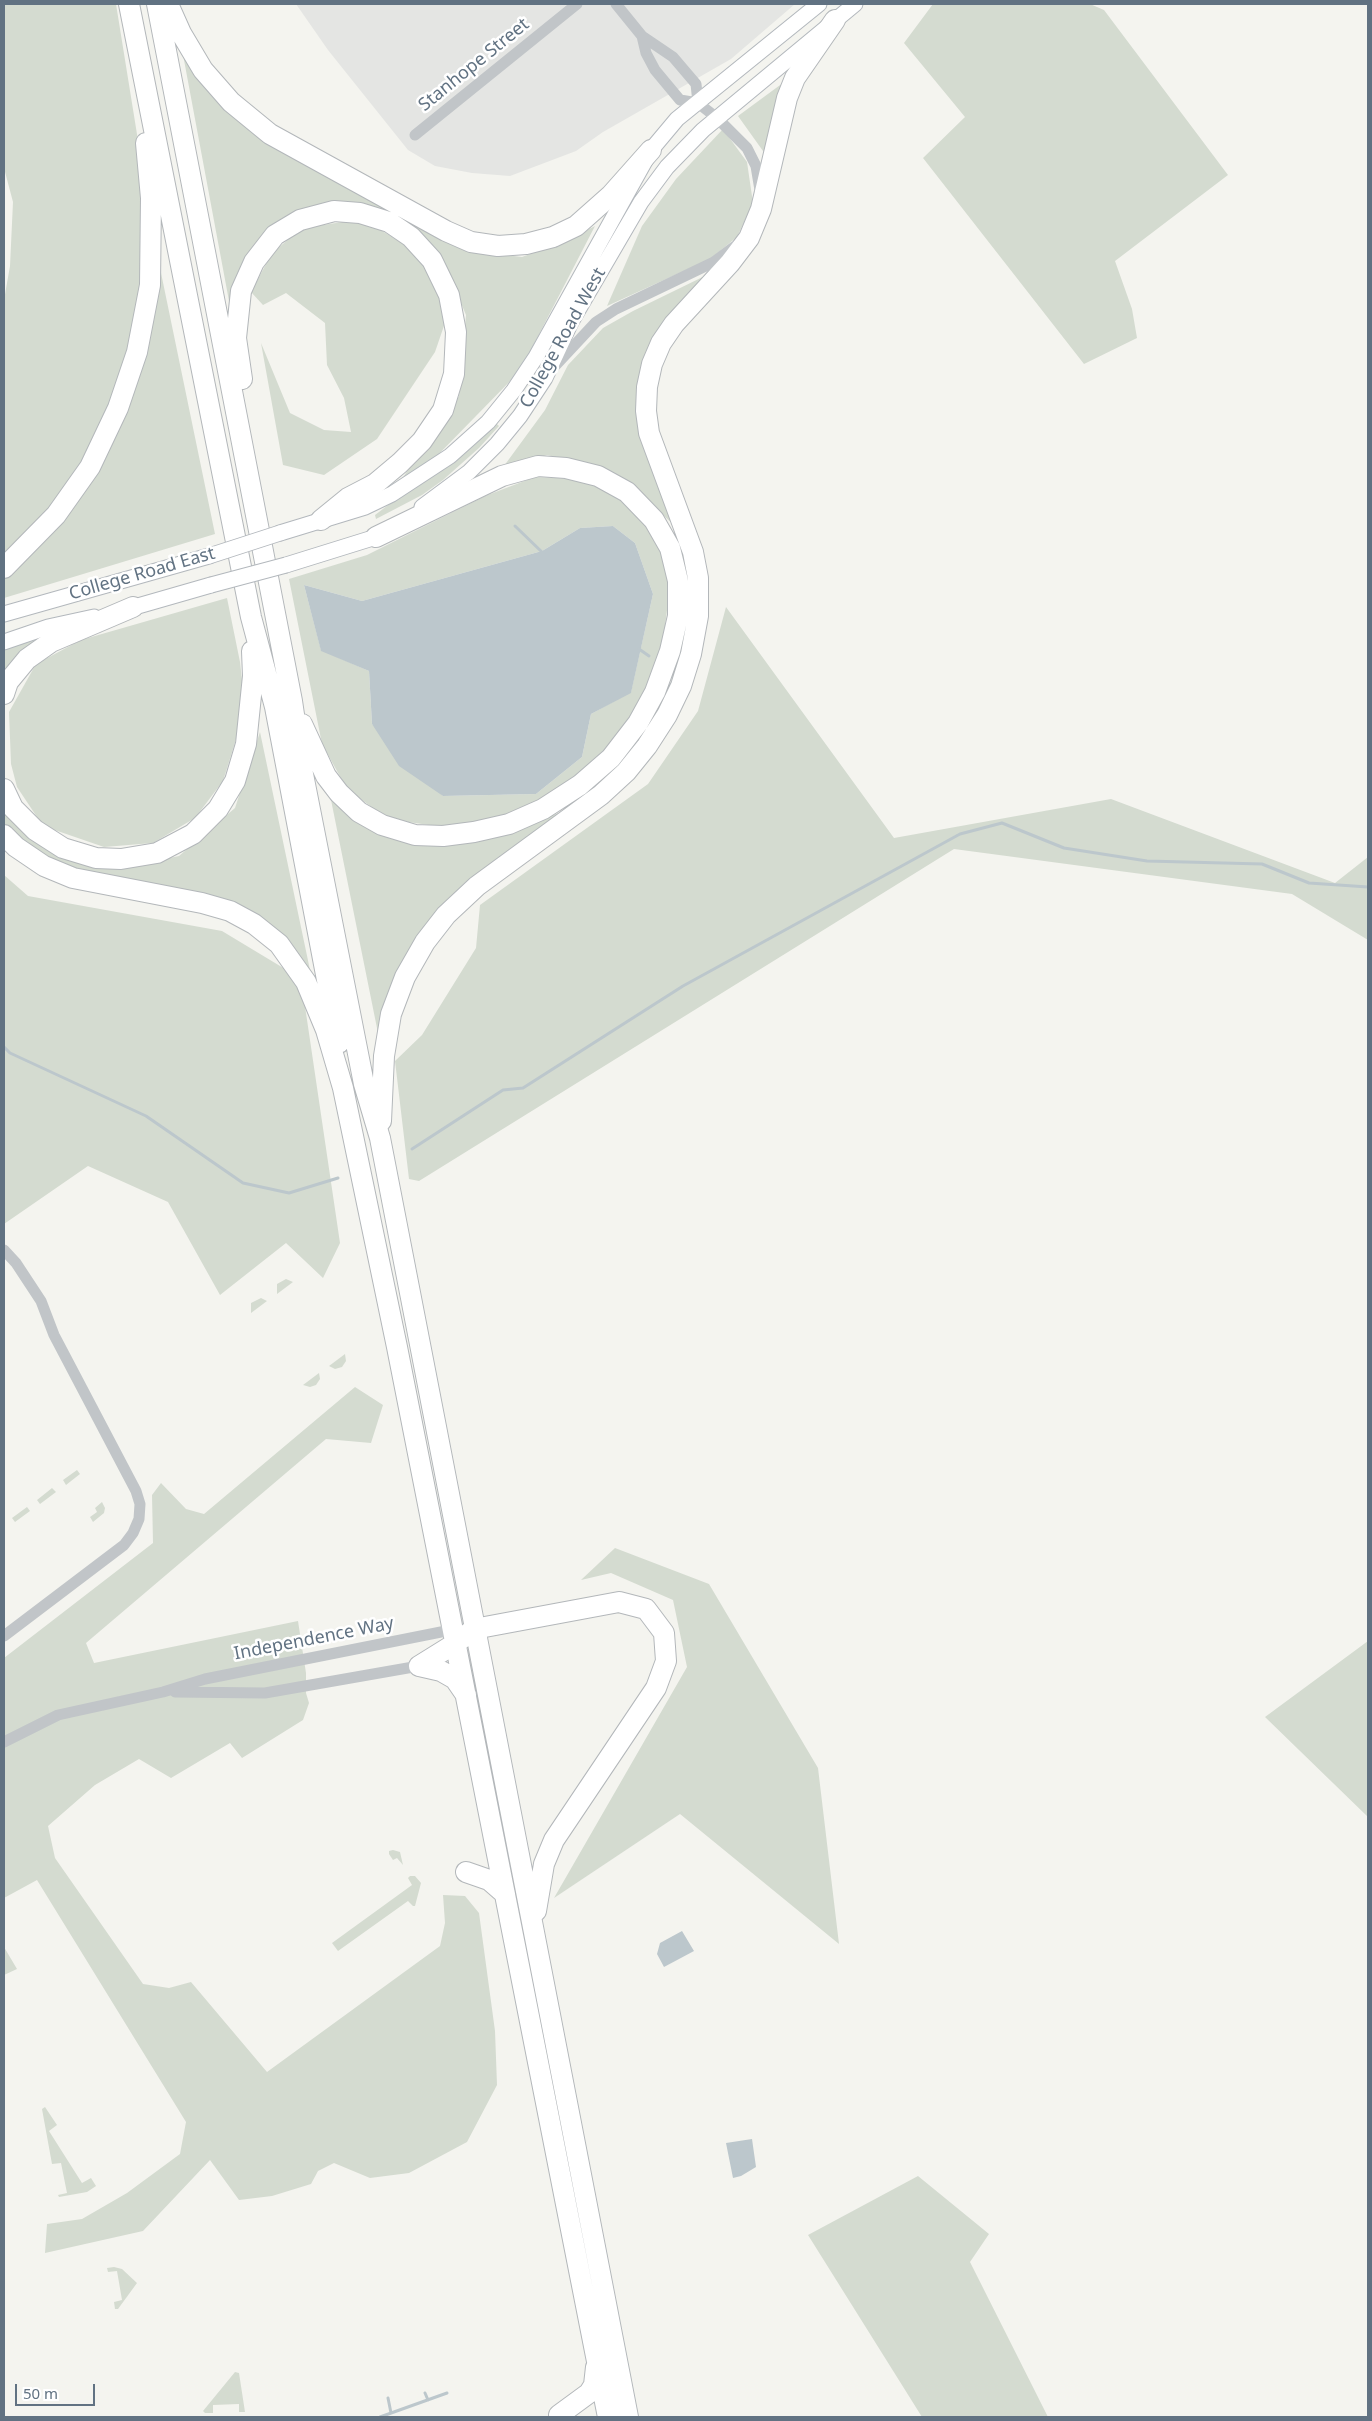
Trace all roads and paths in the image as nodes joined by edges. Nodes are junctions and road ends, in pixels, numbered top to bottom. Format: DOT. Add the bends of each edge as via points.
graph roads {
  1 [pos="129,4"];
  2 [pos="157,4"];
  3 [pos="168,4"];
  4 [pos="577,4"];
  5 [pos="616,4"];
  6 [pos="819,4"];
  7 [pos="855,4"];
  8 [pos="835,20"];
  9 [pos="642,36"];
  10 [pos="139,54"];
  11 [pos="698,103"];
  12 [pos="717,118"];
  13 [pos="415,134"];
  14 [pos="651,150"];
  15 [pos="761,209"];
  16 [pos="545,378"];
  17 [pos="244,454"];
  18 [pos="321,520"];
  19 [pos="280,533"];
  20 [pos="376,537"];
  21 [pos="4,568"];
  22 [pos="211,585"];
  23 [pos="133,608"];
  24 [pos="4,614"];
  25 [pos="252,616"];
  26 [pos="4,642"];
  27 [pos="4,694"];
  28 [pos="292,701"];
  29 [pos="4,789"];
  30 [pos="4,835"];
  31 [pos="343,1088"];
  32 [pos="380,1138"];
  33 [pos="4,1250"];
  34 [pos="474,1629"];
  35 [pos="4,1636"];
  36 [pos="454,1636"];
  37 [pos="419,1666"];
  38 [pos="163,1692"];
  39 [pos="466,1695"];
  40 [pos="4,1742"];
  41 [pos="494,1838"];
  42 [pos="505,1894"];
  43 [pos="534,1923"];
  44 [pos="597,2363"];
  45 [pos="553,2416"];
  46 [pos="583,2417"];
  47 [pos="608,2417"];
  48 [pos="628,2417"];
  1 -- 10 [label="highway"];
  2 -- 17 [label="highway"];
  3 -- 14 [label="highway" via="203,70 231,102 270,134 471,242 498,246 526,244 553,237 576,226"];
  4 -- 13 [label="street, Stanhope Street"];
  5 -- 9 [label="street"];
  6 -- 11 [label="street, College Road West"];
  7 -- 8 [label="street, College Road West"];
  8 -- 12 [label="street, College Road West"];
  8 -- 15 [label="highway" via="795,78 787,98"];
  9 -- 11 [label="street" via="673,57 696,84"];
  9 -- 11 [label="street" via="655,70 671,90 680,100"];
  10 -- 21 [label="highway" via="151,198 150,286 136,352 118,408 90,467 56,515"];
  10 -- 25 [label="highway"];
  11 -- 12 [label="street"];
  11 -- 14 [label="street, College Road West" via="677,119"];
  12 -- 15 [label="street" via="747,148 756,166"];
  12 -- 16 [label="street, College Road West" via="667,167 641,202 571,322"];
  14 -- 18 [label="street, College Road West" via="536,357 488,422 450,456 398,490 365,507"];
  15 -- 16 [label="street" via="746,233 727,253 596,322"];
  15 -- 32 [label="highway" via="749,238 661,343 647,387 649,433 693,552 698,578 698,616 691,654 680,686 667,715 626,772 601,795 477,886 446,915 425,942 405,977 391,1014 384,1056"];
  16 -- 20 [label="street, College Road West" via="520,416 469,472"];
  17 -- 18 [label="highway" via="243,386 236,338 241,291 254,262 284,230 300,220 334,211 360,213 389,222 411,237 432,260 449,295 456,332 454,374 443,410 422,441 400,464"];
  17 -- 28 [label="highway"];
  18 -- 19 [label="street, College Road West"];
  19 -- 24 [label="street, College Road East, bridge"];
  20 -- 22 [label="street, College Road West, bridge"];
  20 -- 28 [label="highway" via="502,476 538,466 566,468 598,476 627,492 654,520 670,548 678,580 678,616 655,692 638,723 611,758 580,786 543,809 509,824 443,836 415,835 382,825 359,812 338,793 326,776"];
  22 -- 23 [label="street, College Road East"];
  23 -- 26 [label="street, College Road East" via="48,627"];
  23 -- 27 [label="highway" via="51,642 27,659 8,682"];
  25 -- 29 [label="highway" via="253,676 246,744 235,781 218,809 193,834 156,853 121,859 96,858 63,848 35,830 14,808"];
  25 -- 31 [label="highway" via="275,707 338,1031"];
  28 -- 32 [label="highway" via="302,769 362,1074"];
  30 -- 31 [label="highway" via="16,848 44,866 73,878 202,903 230,911 254,924 279,944 306,982 326,1030"];
  31 -- 36 [label="highway"];
  32 -- 34 [label="highway"];
  33 -- 35 [label="street" via="41,1300 54,1335 140,1504 139,1519 124,1545"];
  34 -- 36 [label="highway"];
  34 -- 43 [label="highway"];
  34 -- 43 [label="highway" via="618,1602 646,1609 664,1633 666,1661 656,1688 554,1840 544,1864"];
  36 -- 37 [label="highway"];
  36 -- 38 [label="street, Independence Way" via="205,1679"];
  36 -- 39 [label="highway"];
  37 -- 38 [label="street, Independence Way" via="265,1693"];
  37 -- 39 [label="highway" via="441,1671 455,1679"];
  38 -- 40 [label="street, Independence Way" via="58,1715"];
  39 -- 41 [label="highway"];
  41 -- 42 [label="highway"];
  41 -- 42 [label="highway" via="482,1859 466,1872 489,1880"];
  42 -- 44 [label="highway"];
  43 -- 48 [label="highway"];
  44 -- 45 [label="highway" via="594,2384 589,2393"];
  44 -- 47 [label="highway"];
  45 -- 46 [label="highway" via="576,2414"];
}
